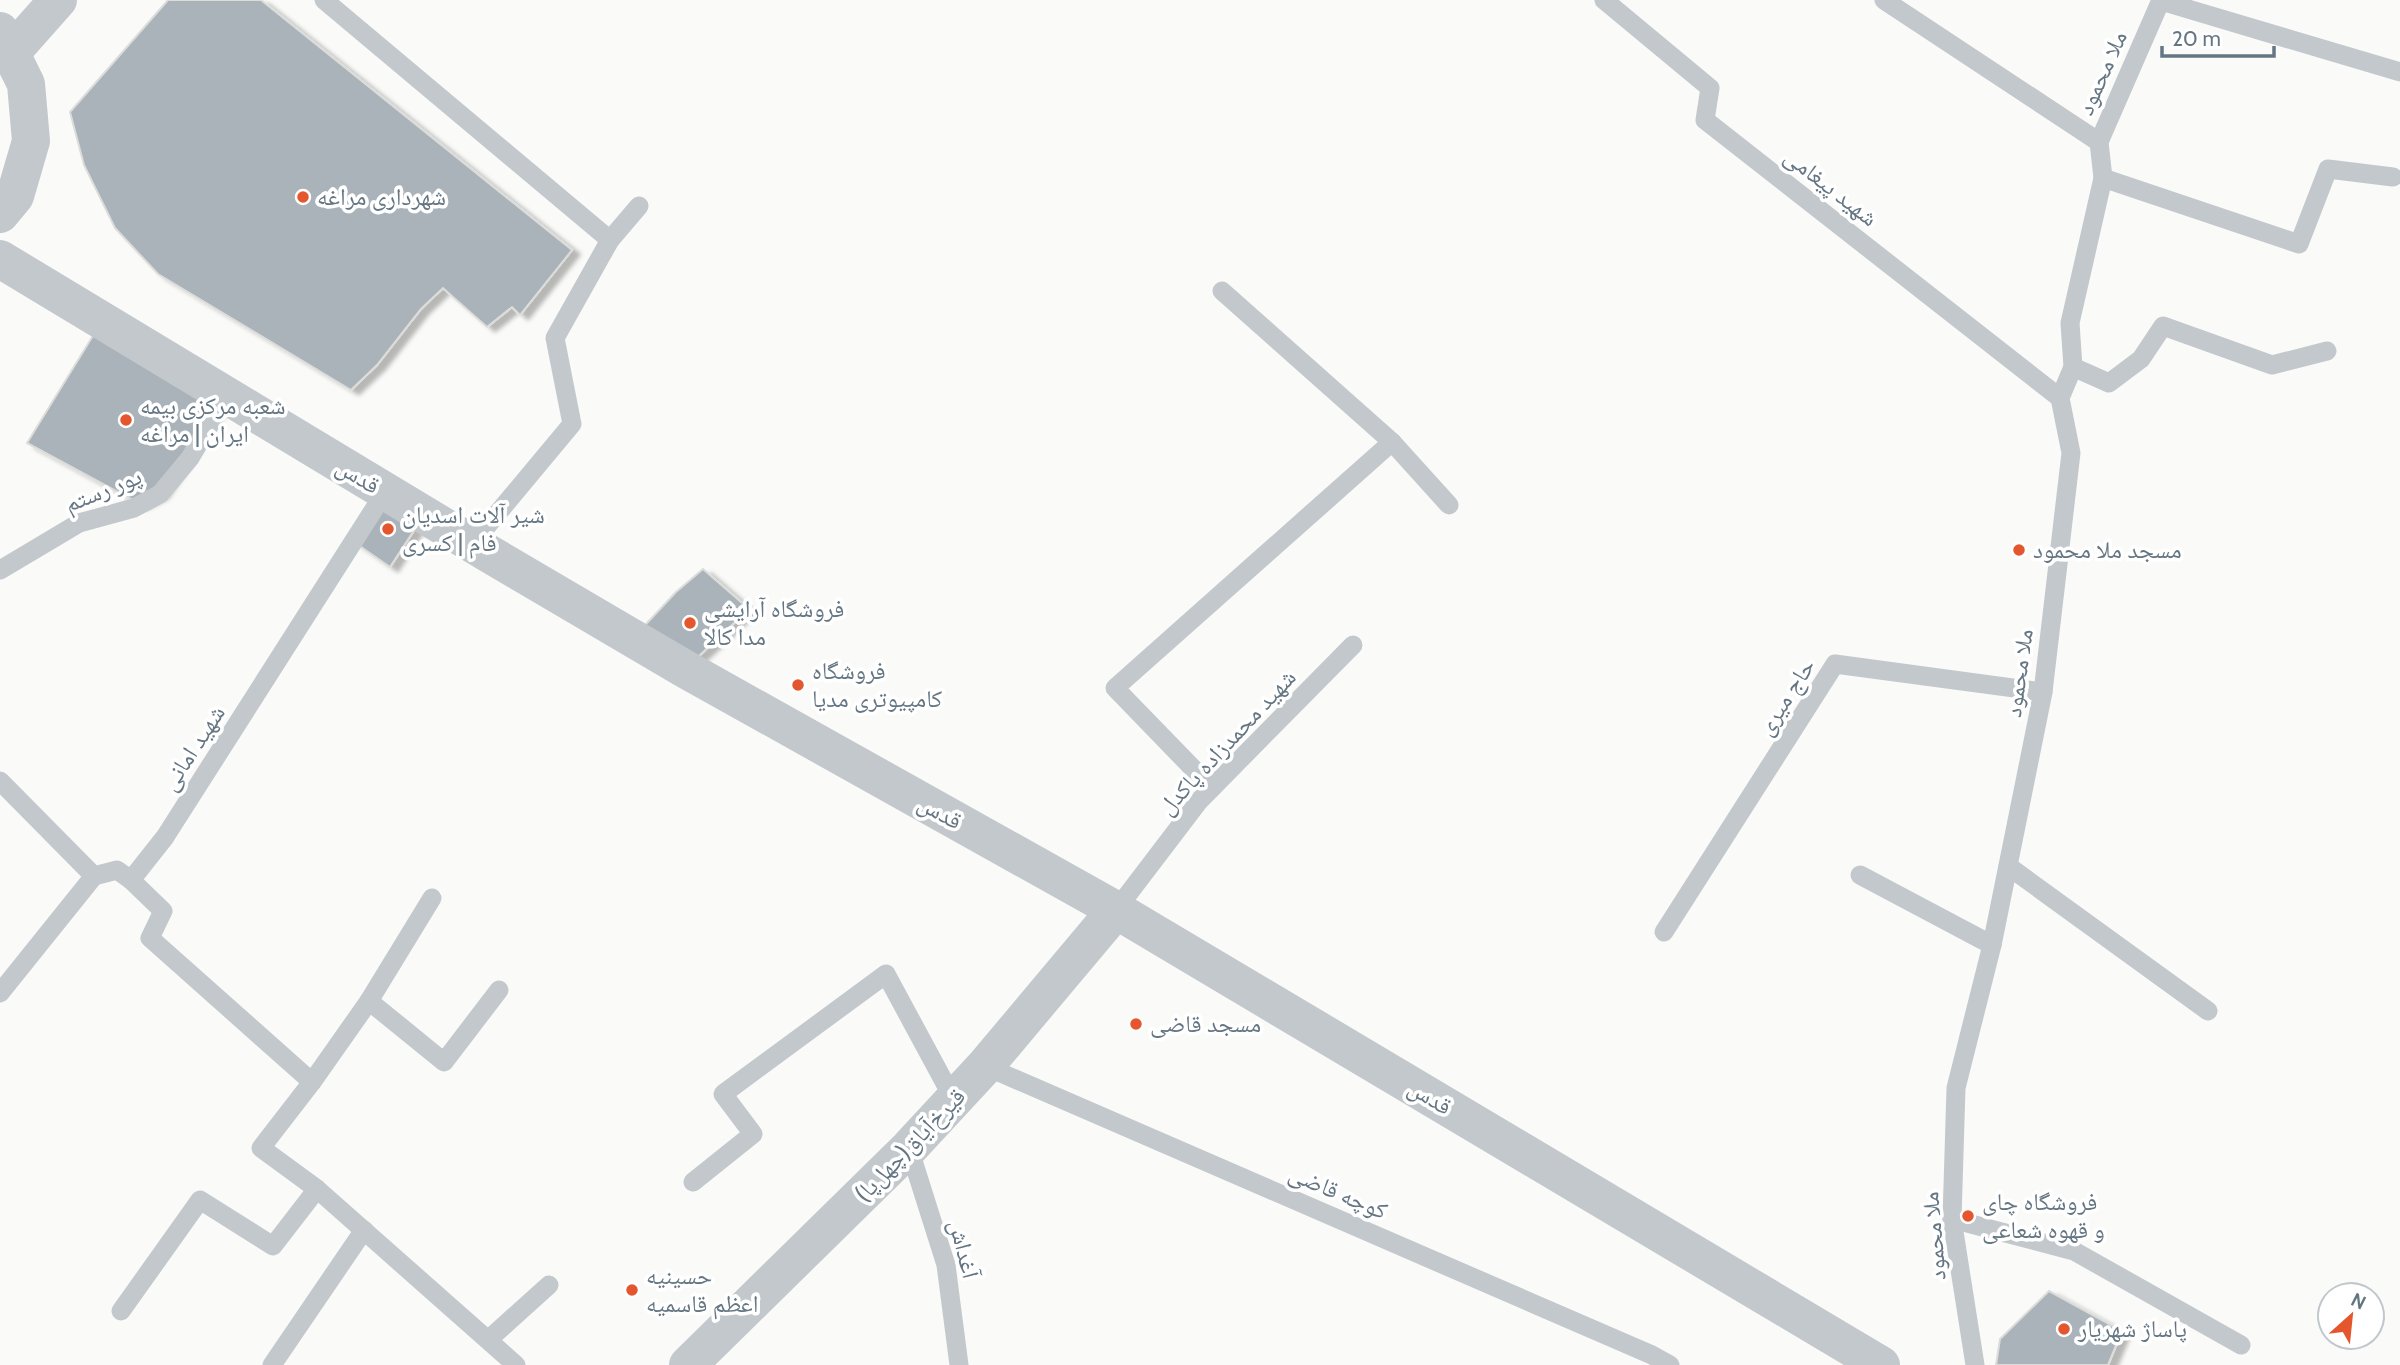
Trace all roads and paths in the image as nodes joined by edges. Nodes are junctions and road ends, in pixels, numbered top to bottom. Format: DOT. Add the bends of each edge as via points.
graph roads {
  1 [pos="8,0"];
  2 [pos="58,0"];
  3 [pos="324,0"];
  4 [pos="1604,0"];
  5 [pos="1884,0"];
  6 [pos="2161,0"];
  7 [pos="0,8"];
  8 [pos="6,42"];
  9 [pos="2400,72"];
  10 [pos="2099,142"];
  11 [pos="2393,177"];
  12 [pos="2104,178"];
  13 [pos="639,206"];
  14 [pos="0,214"];
  15 [pos="610,240"];
  16 [pos="0,259"];
  17 [pos="1222,290"];
  18 [pos="2327,351"];
  19 [pos="2073,367"];
  20 [pos="226,397"];
  21 [pos="2060,398"];
  22 [pos="1392,442"];
  23 [pos="385,492"];
  24 [pos="1449,505"];
  25 [pos="472,544"];
  26 [pos="0,570"];
  27 [pos="1353,645"];
  28 [pos="2043,692"];
  29 [pos="0,781"];
  30 [pos="1212,788"];
  31 [pos="2008,866"];
  32 [pos="1860,875"];
  33 [pos="94,876"];
  34 [pos="131,880"];
  35 [pos="432,898"];
  36 [pos="1116,910"];
  37 [pos="1664,932"];
  38 [pos="1992,945"];
  39 [pos="499,990"];
  40 [pos="0,993"];
  41 [pos="369,1001"];
  42 [pos="2208,1011"];
  43 [pos="985,1066"];
  44 [pos="312,1082"];
  45 [pos="954,1100"];
  46 [pos="909,1148"];
  47 [pos="693,1182"];
  48 [pos="317,1189"];
  49 [pos="1952,1219"];
  50 [pos="364,1230"];
  51 [pos="549,1285"];
  52 [pos="121,1311"];
  53 [pos="488,1340"];
  54 [pos="2241,1345"];
  55 [pos="272,1365"];
  56 [pos="516,1365"];
  57 [pos="688,1365"];
  58 [pos="959,1365"];
  59 [pos="1670,1365"];
  60 [pos="1881,1365"];
  61 [pos="1975,1365"];
  1 -- 7 [label="street"];
  2 -- 8 [label="street"];
  3 -- 15 [label="lane"];
  4 -- 21 [label="lane, شهید پیغامی" via="1710,88 1706,120"];
  5 -- 10 [label="lane"];
  6 -- 9 [label="lane"];
  6 -- 10 [label="lane, ملا محمود"];
  8 -- 14 [label="street" via="26,84 31,141 15,196"];
  10 -- 12 [label="lane, ملا محمود"];
  11 -- 12 [label="lane" via="2328,169 2299,244"];
  12 -- 19 [label="lane, ملا محمود" via="2070,324"];
  13 -- 15 [label="lane"];
  15 -- 25 [label="lane" via="555,338 572,424"];
  16 -- 20 [label="street, قدس"];
  17 -- 22 [label="lane"];
  18 -- 19 [label="lane" via="2272,365 2163,326 2141,359 2109,383"];
  19 -- 21 [label="lane, ملا محمود"];
  20 -- 23 [label="street, قدس"];
  20 -- 26 [label="lane, پور رستم" via="190,458 160,494 134,508 79,523"];
  21 -- 28 [label="lane, ملا محمود" via="2071,453"];
  22 -- 24 [label="lane"];
  22 -- 30 [label="lane" via="1115,688"];
  23 -- 25 [label="street, قدس"];
  23 -- 34 [label="lane, شهید امانی" via="165,837"];
  25 -- 36 [label="street, قدس"];
  27 -- 30 [label="lane, شهید محمدزاده پاکدل"];
  28 -- 31 [label="lane, ملا محمود"];
  28 -- 37 [label="lane, حاج میری" via="1835,664"];
  29 -- 33 [label="lane"];
  30 -- 36 [label="lane, شهید محمدزاده پاکدل"];
  31 -- 38 [label="lane, ملا محمود"];
  31 -- 42 [label="lane"];
  32 -- 38 [label="lane"];
  33 -- 34 [label="lane" via="117,870"];
  33 -- 40 [label="lane"];
  34 -- 44 [label="lane" via="163,911 150,938"];
  35 -- 41 [label="lane"];
  36 -- 43 [label="street, قیرخ‌آیاق(چهل‌پا)"];
  36 -- 60 [label="street, قدس"];
  38 -- 49 [label="lane, ملا محمود" via="1956,1088"];
  39 -- 41 [label="lane" via="444,1062"];
  41 -- 44 [label="lane"];
  43 -- 45 [label="street, قیرخ‌آیاق(چهل‌پا)"];
  43 -- 59 [label="lane, کوچه قاضی"];
  44 -- 48 [label="lane" via="261,1148"];
  45 -- 46 [label="street, قیرخ‌آیاق(چهل‌پا)"];
  45 -- 47 [label="lane" via="886,974 723,1094 753,1134"];
  46 -- 57 [label="street, قیرخ‌آیاق(چهل‌پا)"];
  46 -- 58 [label="lane, آغداش" via="946,1265"];
  48 -- 50 [label="lane"];
  48 -- 52 [label="lane" via="273,1246 200,1200"];
  49 -- 54 [label="lane" via="2074,1251"];
  49 -- 61 [label="lane, ملا محمود"];
  50 -- 53 [label="lane"];
  50 -- 55 [label="lane"];
  51 -- 53 [label="lane"];
  53 -- 56 [label="lane"];
}
